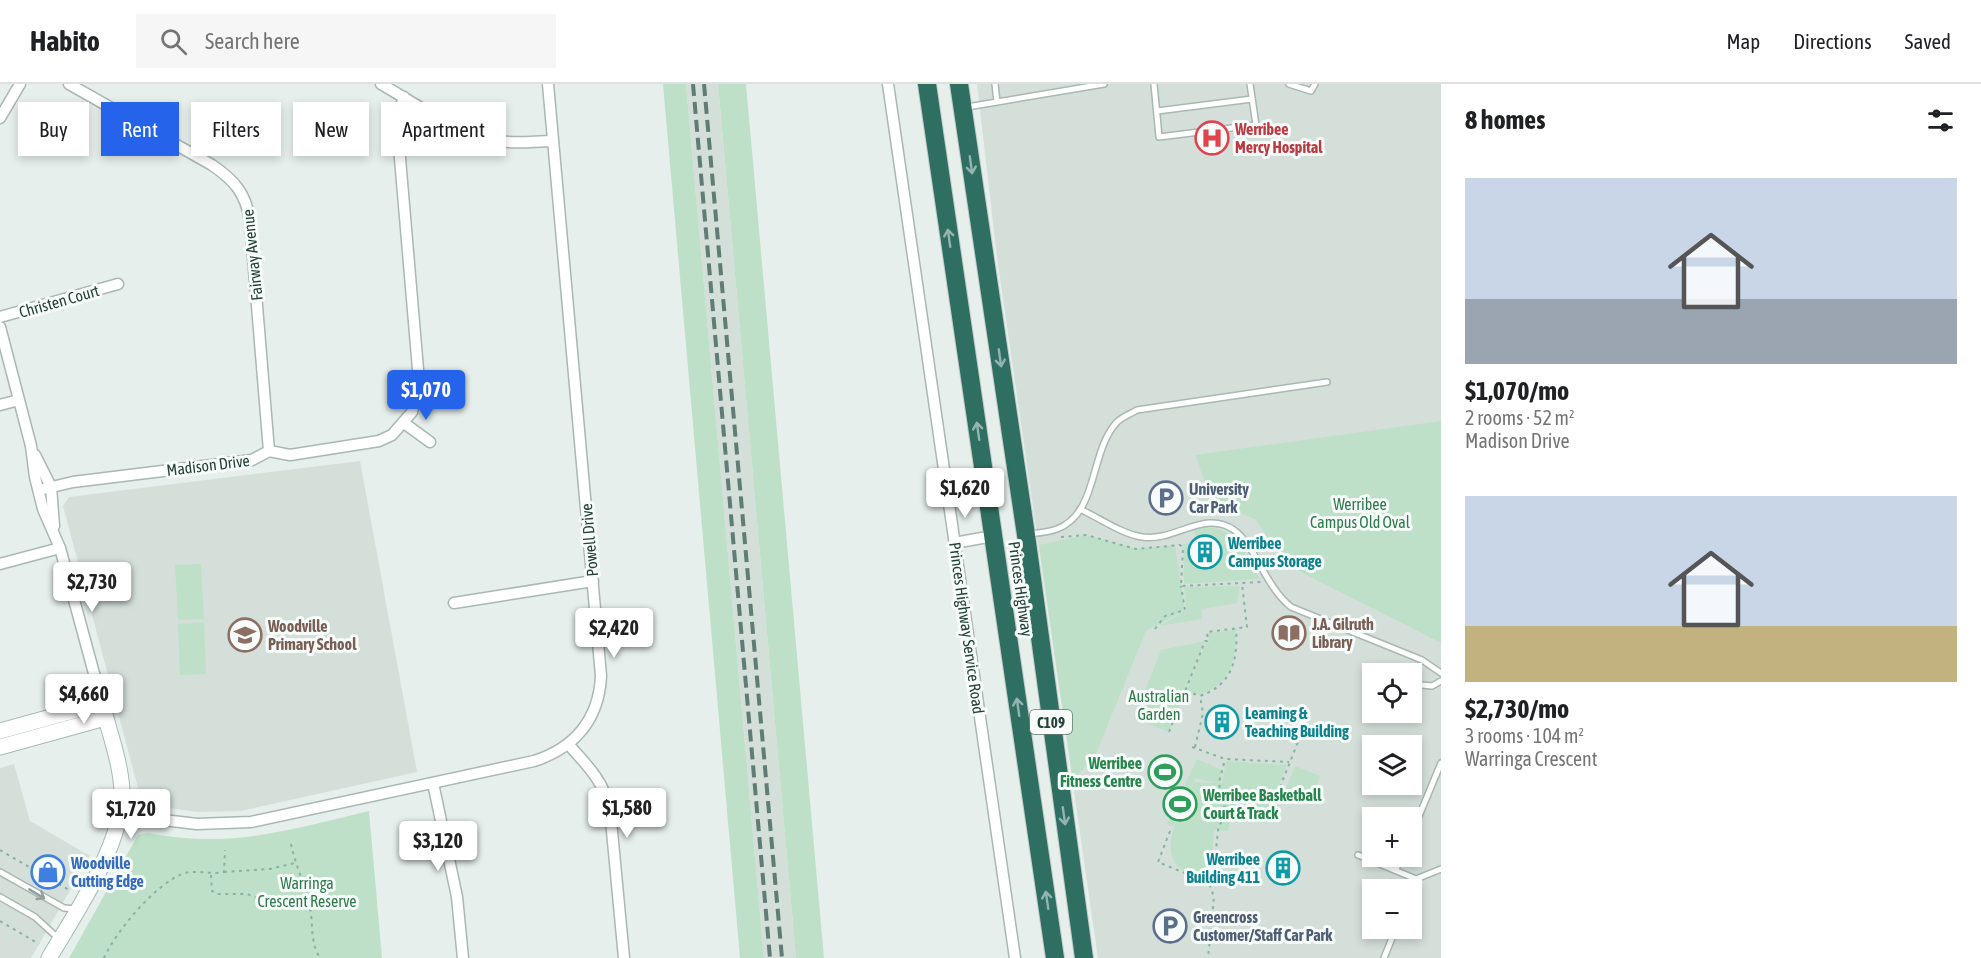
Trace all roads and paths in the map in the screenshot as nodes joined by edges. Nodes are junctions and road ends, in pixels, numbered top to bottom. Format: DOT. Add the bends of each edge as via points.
graph roads {
  1 [pos="20,84"];
  2 [pos="69,84"];
  3 [pos="381,84"];
  4 [pos="548,84"];
  5 [pos="888,84"];
  6 [pos="927,84"];
  7 [pos="959,84"];
  8 [pos="995,84"];
  9 [pos="1104,84"];
  10 [pos="1154,84"];
  11 [pos="1250,84"];
  12 [pos="1289,84"];
  13 [pos="1315,84"];
  14 [pos="404,97"];
  15 [pos="1252,99"];
  16 [pos="997,102"];
  17 [pos="962,107"];
  18 [pos="1157,111"];
  19 [pos="0,118"];
  20 [pos="553,141"];
  21 [pos="118,284"];
  22 [pos="0,317"];
  23 [pos="0,327"];
  24 [pos="1327,382"];
  25 [pos="19,400"];
  26 [pos="0,405"];
  27 [pos="404,423"];
  28 [pos="430,442"];
  29 [pos="31,446"];
  30 [pos="269,452"];
  31 [pos="51,487"];
  32 [pos="39,490"];
  33 [pos="1080,509"];
  34 [pos="55,532"];
  35 [pos="1026,535"];
  36 [pos="993,536"];
  37 [pos="1053,539"];
  38 [pos="954,543"];
  39 [pos="60,548"];
  40 [pos="0,564"];
  41 [pos="592,581"];
  42 [pos="1267,581"];
  43 [pos="1242,584"];
  44 [pos="1181,586"];
  45 [pos="454,603"];
  46 [pos="1236,628"];
  47 [pos="1155,629"];
  48 [pos="1441,673"];
  49 [pos="1441,681"];
  50 [pos="1422,685"];
  51 [pos="1185,690"];
  52 [pos="1200,696"];
  53 [pos="104,711"];
  54 [pos="0,731"];
  55 [pos="1169,732"];
  56 [pos="1299,737"];
  57 [pos="569,745"];
  58 [pos="0,747"];
  59 [pos="1225,759"];
  60 [pos="1290,762"];
  61 [pos="1441,763"];
  62 [pos="433,783"];
  63 [pos="1223,807"];
  64 [pos="1422,809"];
  65 [pos="1269,814"];
  66 [pos="121,815"];
  67 [pos="1266,822"];
  68 [pos="1170,831"];
  69 [pos="291,844"];
  70 [pos="0,850"];
  71 [pos="225,850"];
  72 [pos="1358,855"];
  73 [pos="295,863"];
  74 [pos="1396,867"];
  75 [pos="1395,870"];
  76 [pos="1441,870"];
  77 [pos="0,872"];
  78 [pos="224,872"];
  79 [pos="211,874"];
  80 [pos="1416,879"];
  81 [pos="1209,883"];
  82 [pos="69,890"];
  83 [pos="0,897"];
  84 [pos="280,907"];
  85 [pos="77,909"];
  86 [pos="0,921"];
  87 [pos="1392,939"];
  88 [pos="60,940"];
  89 [pos="39,944"];
  90 [pos="49,958"];
  91 [pos="104,958"];
  92 [pos="320,958"];
  93 [pos="463,958"];
  94 [pos="624,958"];
  95 [pos="1015,958"];
  96 [pos="1055,958"];
  97 [pos="1084,958"];
  98 [pos="1208,958"];
  99 [pos="1384,958"];
  1 -- 19 [label="street"];
  2 -- 30 [label="street, Fairway Avenue" via="212,165 231,178 242,192 250,221"];
  3 -- 14 [label="street"];
  4 -- 20 [label="street, Powell Drive"];
  5 -- 38 [label="street, Princes Highway Service Road"];
  36 -- 6 [label="highway, Princes Highway / C109, one-way"];
  7 -- 17 [label="highway, Princes Highway / C109"];
  8 -- 16 [label="lane"];
  9 -- 16 [label="lane"];
  10 -- 18 [label="lane"];
  11 -- 15 [label="lane"];
  12 -- 13 [label="lane" via="1311,91"];
  14 -- 20 [label="street" via="477,136 500,141"];
  14 -- 27 [label="street" via="398,135 419,381 415,405"];
  15 -- 18 [label="lane"];
  15 -- 18 [label="lane" via="1256,124 1159,137"];
  16 -- 17 [label="lane"];
  17 -- 35 [label="highway, Princes Highway / C109, one-way"];
  20 -- 41 [label="street, Powell Drive"];
  21 -- 22 [label="street, Christen Court"];
  23 -- 25 [label="street"];
  24 -- 33 [label="lane" via="1137,410 1117,422 1106,439"];
  25 -- 26 [label="street"];
  25 -- 29 [label="street"];
  27 -- 28 [label="street"];
  27 -- 30 [label="street, Madison Drive" via="386,438 357,446 290,455"];
  29 -- 31 [label="street"];
  29 -- 32 [label="street"];
  30 -- 31 [label="street, Madison Drive" via="252,460"];
  31 -- 32 [label="street, Madison Drive"];
  31 -- 34 [label="street"];
  32 -- 34 [label="street"];
  33 -- 35 [label="lane" via="1057,529"];
  33 -- 42 [label="lane" via="1141,537 1163,538 1206,522 1222,524 1243,538"];
  34 -- 39 [label="street"];
  35 -- 36 [label="highway"];
  35 -- 97 [label="highway, Princes Highway / C109, one-way"];
  36 -- 38 [label="street"];
  96 -- 36 [label="highway, Princes Highway / C109, one-way"];
  37 -- 44 [label="path" via="1086,535 1136,549 1180,545"];
  38 -- 95 [label="street, Princes Highway Service Road"];
  39 -- 40 [label="street"];
  39 -- 53 [label="street"];
  41 -- 45 [label="street"];
  41 -- 57 [label="street, Powell Drive" via="600,691 590,721"];
  42 -- 43 [label="path"];
  42 -- 48 [label="lane" via="1291,607 1422,660"];
  43 -- 44 [label="path"];
  43 -- 46 [label="path" via="1247,627"];
  44 -- 47 [label="path" via="1185,610 1165,616"];
  46 -- 51 [label="path" via="1207,632 1208,640"];
  46 -- 52 [label="path" via="1237,652 1231,673 1224,683"];
  49 -- 50 [label="lane" via="1432,686"];
  51 -- 52 [label="path"];
  51 -- 55 [label="path"];
  52 -- 59 [label="path" via="1203,713 1193,747"];
  53 -- 54 [label="street"];
  53 -- 58 [label="street"];
  53 -- 66 [label="street" via="122,790"];
  56 -- 60 [label="path"];
  57 -- 62 [label="street, Powell Drive" via="534,761"];
  57 -- 94 [label="street" via="606,791"];
  59 -- 60 [label="path"];
  59 -- 63 [label="path" via="1219,783"];
  60 -- 65 [label="path"];
  61 -- 64 [label="lane"];
  62 -- 66 [label="street, Powell Drive" via="251,822 197,824"];
  62 -- 93 [label="street" via="457,897"];
  63 -- 65 [label="path" via="1243,804"];
  63 -- 81 [label="path"];
  65 -- 67 [label="path"];
  66 -- 85 [label="street" via="110,848"];
  68 -- 81 [label="path" via="1158,862"];
  69 -- 73 [label="path"];
  70 -- 82 [label="path"];
  71 -- 78 [label="path"];
  72 -- 75 [label="lane"];
  73 -- 78 [label="path"];
  73 -- 92 [label="path" via="310,905 312,946"];
  74 -- 75 [label="lane"];
  75 -- 80 [label="lane"];
  76 -- 80 [label="lane"];
  77 -- 85 [label="lane, one-way" via="60,906"];
  78 -- 79 [label="path"];
  79 -- 84 [label="path" via="212,891 218,894 247,894"];
  79 -- 91 [label="path" via="182,874 147,900 122,926"];
  81 -- 98 [label="path" via="1214,897"];
  83 -- 88 [label="lane" via="35,917"];
  85 -- 88 [label="street"];
  86 -- 89 [label="path"];
  87 -- 99 [label="lane"];
  88 -- 90 [label="street"];
}
